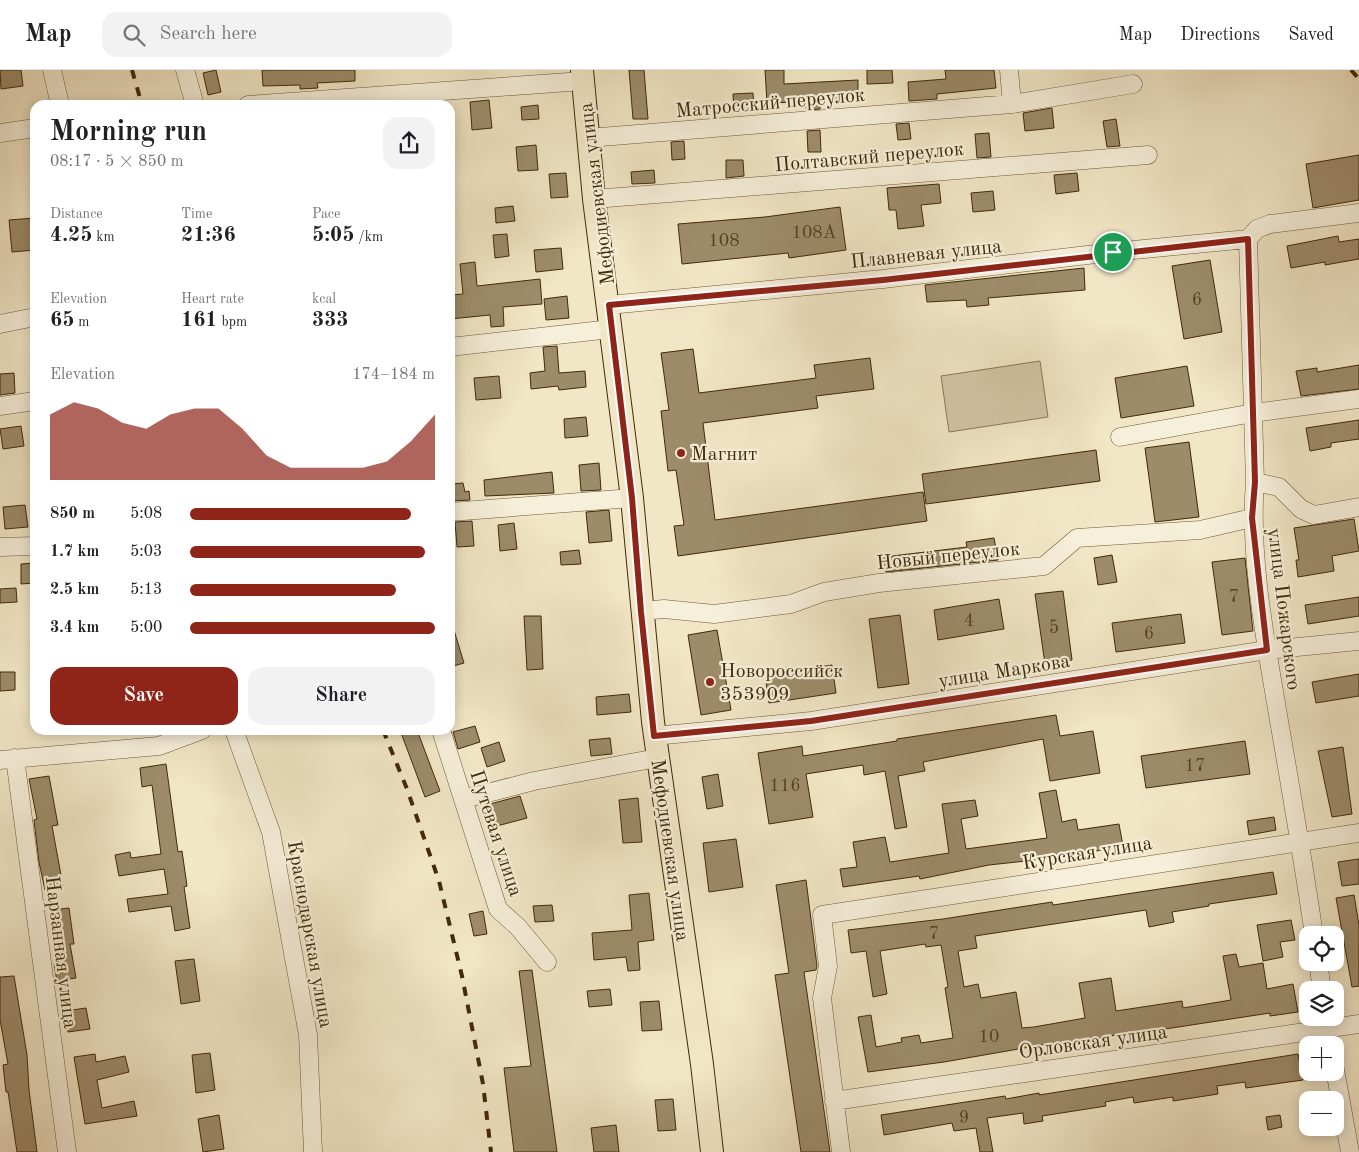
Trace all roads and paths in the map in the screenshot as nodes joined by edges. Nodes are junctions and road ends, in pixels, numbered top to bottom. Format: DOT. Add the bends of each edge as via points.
graph roads {
  1 [pos="52,70"];
  2 [pos="185,70"];
  3 [pos="1009,70"];
  4 [pos="582,76"];
  5 [pos="1133,84"];
  6 [pos="59,100"];
  7 [pos="194,100"];
  8 [pos="306,100"];
  9 [pos="1012,104"];
  10 [pos="30,129"];
  11 [pos="0,133"];
  12 [pos="588,138"];
  13 [pos="1148,155"];
  14 [pos="594,199"];
  15 [pos="1359,213"];
  16 [pos="1252,234"];
  17 [pos="609,305"];
  18 [pos="30,319"];
  19 [pos="0,324"];
  20 [pos="611,329"];
  21 [pos="455,346"];
  22 [pos="1359,398"];
  23 [pos="30,402"];
  24 [pos="0,406"];
  25 [pos="1253,413"];
  26 [pos="1120,437"];
  27 [pos="1255,482"];
  28 [pos="632,498"];
  29 [pos="1359,507"];
  30 [pos="455,512"];
  31 [pos="1252,518"];
  32 [pos="30,546"];
  33 [pos="0,547"];
  34 [pos="641,612"];
  35 [pos="1359,640"];
  36 [pos="1267,650"];
  37 [pos="189,735"];
  38 [pos="236,735"];
  39 [pos="443,735"];
  40 [pos="654,736"];
  41 [pos="657,758"];
  42 [pos="8,759"];
  43 [pos="464,798"];
  44 [pos="1359,833"];
  45 [pos="1300,841"];
  46 [pos="1313,926"];
  47 [pos="547,962"];
  48 [pos="1359,1024"];
  49 [pos="1328,1030"];
  50 [pos="1337,1081"];
  51 [pos="834,1101"];
  52 [pos="67,1152"];
  53 [pos="313,1152"];
  54 [pos="712,1152"];
  55 [pos="842,1152"];
  56 [pos="1350,1152"];
  1 -- 6 [label="street"];
  2 -- 7 [label="street"];
  3 -- 9 [label="street"];
  4 -- 8 [label="street"];
  4 -- 12 [label="main road, Мефодиевская улица"];
  5 -- 9 [label="street, Матросский переулок"];
  9 -- 12 [label="street, Матросский переулок"];
  10 -- 11 [label="street"];
  12 -- 14 [label="main road, Мефодиевская улица"];
  13 -- 14 [label="street, Полтавский переулок"];
  14 -- 17 [label="main road, Мефодиевская улица"];
  15 -- 16 [label="street, Плавневая улица" via="1270,224"];
  16 -- 17 [label="street, Плавневая улица" via="883,280"];
  16 -- 25 [label="street, улица Пожарского"];
  17 -- 20 [label="main road, Мефодиевская улица"];
  18 -- 19 [label="street"];
  20 -- 21 [label="street"];
  20 -- 28 [label="main road, Мефодиевская улица"];
  22 -- 25 [label="street"];
  23 -- 24 [label="street"];
  25 -- 26 [label="street"];
  25 -- 27 [label="street, улица Пожарского"];
  27 -- 29 [label="street" via="1279,487 1301,509 1314,515"];
  27 -- 31 [label="street, улица Пожарского"];
  28 -- 30 [label="street"];
  28 -- 34 [label="main road, Мефодиевская улица"];
  31 -- 34 [label="street, Новый переулок" via="1200,530 1077,538 1044,566 879,584 824,592 790,604 714,614 664,609"];
  31 -- 36 [label="street, улица Пожарского"];
  32 -- 33 [label="street"];
  34 -- 40 [label="main road, Мефодиевская улица"];
  35 -- 36 [label="street, улица Маркова"];
  36 -- 40 [label="street, улица Маркова" via="811,721"];
  36 -- 45 [label="street, улица Пожарского"];
  37 -- 42 [label="street" via="159,746"];
  38 -- 53 [label="street, Краснодарская улица" via="272,842 308,1035"];
  39 -- 43 [label="street, Путевая улица"];
  40 -- 41 [label="main road, Мефодиевская улица"];
  41 -- 43 [label="street"];
  41 -- 54 [label="main road, Мефодиевская улица"];
  42 -- 52 [label="street, Нарзанная улица"];
  43 -- 47 [label="street, Путевая улица" via="498,909 518,926"];
  44 -- 45 [label="street, Курская улица"];
  45 -- 46 [label="street, улица Пожарского"];
  45 -- 51 [label="street, Курская улица" via="822,915 828,966 822,998"];
  48 -- 49 [label="street, Орловская улица"];
  49 -- 51 [label="street, Орловская улица"];
  50 -- 56 [label="street"];
  51 -- 55 [label="street"];
}
